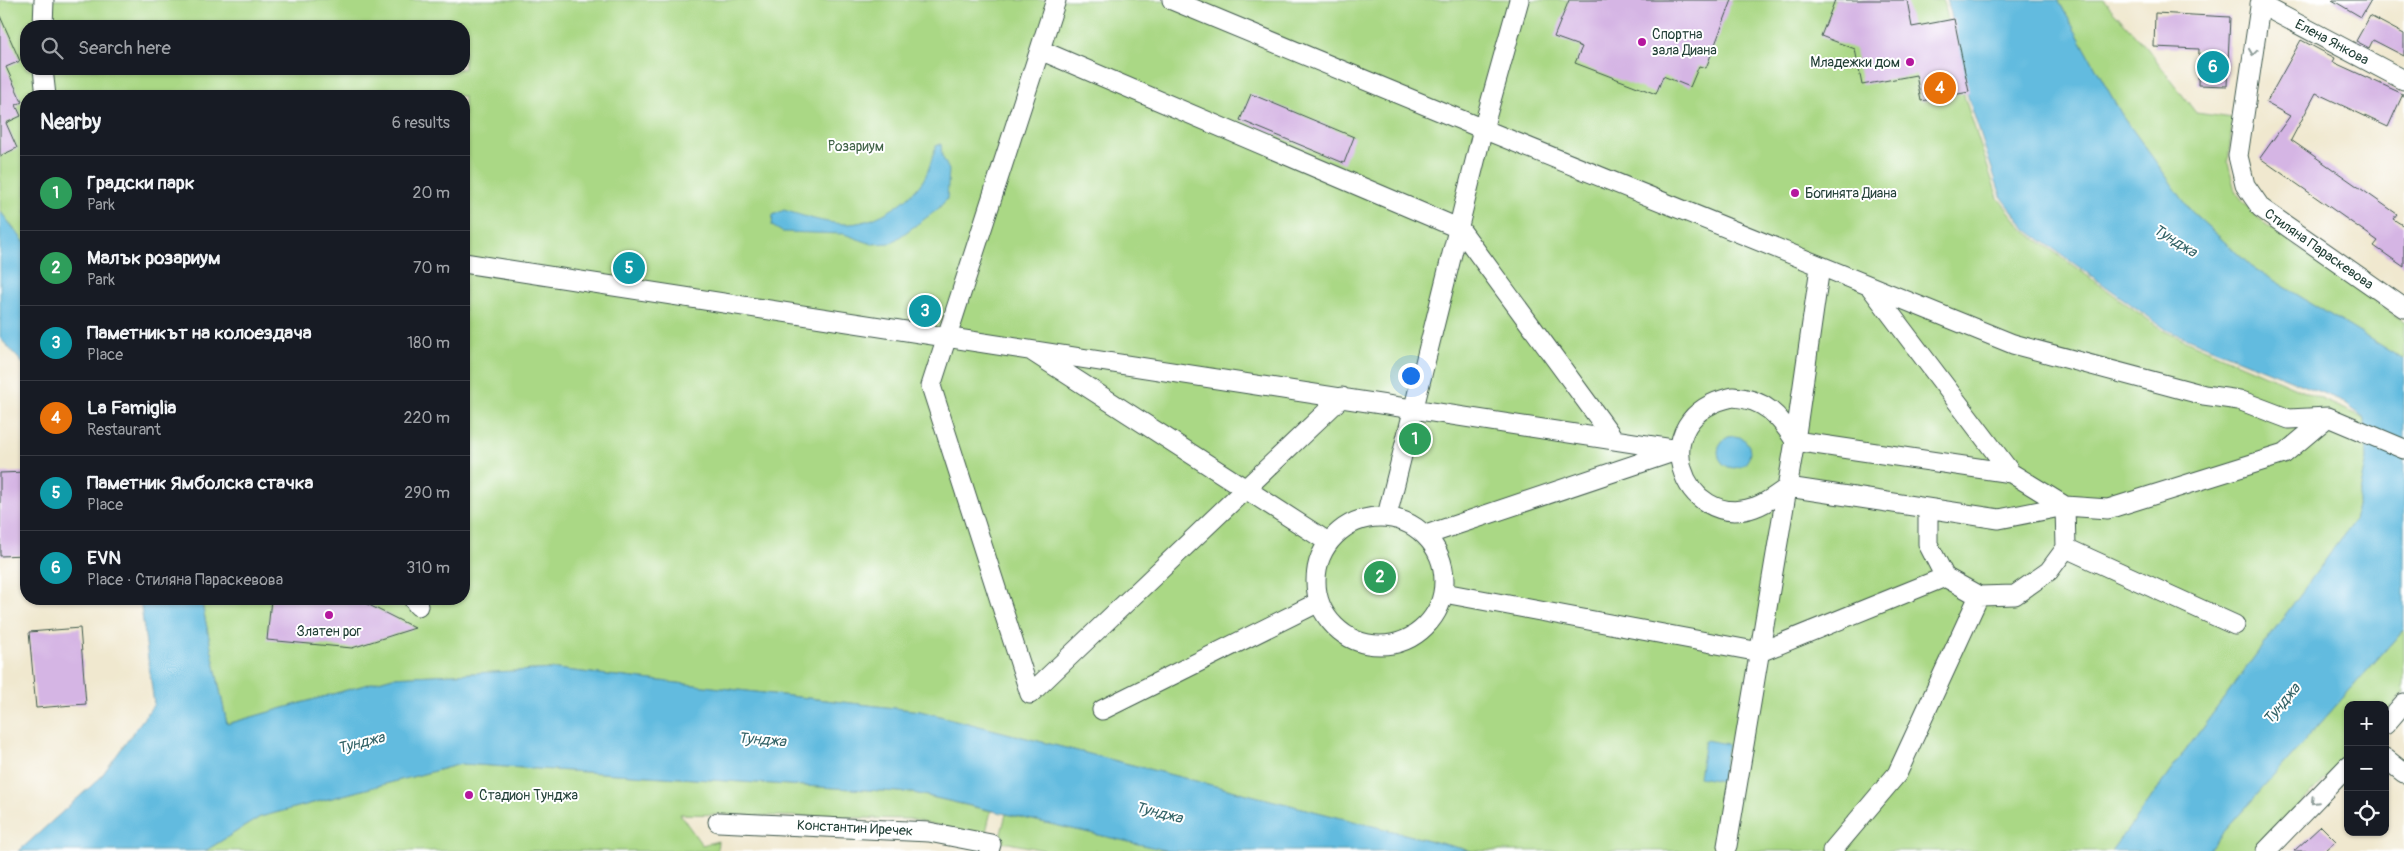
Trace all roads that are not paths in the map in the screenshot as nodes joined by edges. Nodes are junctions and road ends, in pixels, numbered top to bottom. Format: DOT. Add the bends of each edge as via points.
graph roads {
  1 [pos="44,0"];
  2 [pos="1056,0"];
  3 [pos="1172,0"];
  4 [pos="1519,0"];
  5 [pos="2261,2"];
  6 [pos="43,20"];
  7 [pos="1040,50"];
  8 [pos="44,75"];
  9 [pos="2404,80"];
  10 [pos="45,90"];
  11 [pos="1483,128"];
  12 [pos="1460,229"];
  13 [pos="470,264"];
  14 [pos="1820,266"];
  15 [pos="1870,287"];
  16 [pos="2404,308"];
  17 [pos="947,337"];
  18 [pos="1028,349"];
  19 [pos="1342,397"];
  20 [pos="1415,408"];
  21 [pos="2328,417"];
  22 [pos="1614,439"];
  23 [pos="1795,441"];
  24 [pos="2404,449"];
  25 [pos="1679,450"];
  26 [pos="2011,473"];
  27 [pos="1788,487"];
  28 [pos="1246,490"];
  29 [pos="2066,506"];
  30 [pos="1928,509"];
  31 [pos="1387,516"];
  32 [pos="1426,535"];
  33 [pos="1328,542"];
  34 [pos="2066,548"];
  35 [pos="1944,577"];
  36 [pos="1444,593"];
  37 [pos="1979,596"];
  38 [pos="1319,602"];
  39 [pos="2235,626"];
  40 [pos="1760,652"];
  41 [pos="2404,703"];
  42 [pos="1102,710"];
  43 [pos="2389,720"];
  44 [pos="2389,761"];
  45 [pos="2344,770"];
  46 [pos="2404,773"];
  47 [pos="718,822"];
  48 [pos="1727,846"];
  49 [pos="989,848"];
  50 [pos="2269,850"];
  51 [pos="1832,851"];
  1 -- 6 [label="street"];
  2 -- 7 [label="street"];
  3 -- 11 [label="street"];
  4 -- 11 [label="street"];
  5 -- 9 [label="street, Елена Янкова"];
  5 -- 16 [label="street, Стиляна Параскевова, one-way" via="2238,156 2245,185 2261,208"];
  7 -- 12 [label="street"];
  7 -- 17 [label="street"];
  8 -- 10 [label="street"];
  11 -- 12 [label="street"];
  11 -- 14 [label="street"];
  12 -- 20 [label="street"];
  12 -- 22 [label="street"];
  13 -- 17 [label="street"];
  14 -- 15 [label="street"];
  14 -- 23 [label="street"];
  15 -- 21 [label="street" via="2013,344 2204,395 2239,400 2289,419"];
  15 -- 26 [label="street"];
  17 -- 18 [label="street"];
  17 -- 28 [label="street" via="931,386 1030,694"];
  18 -- 19 [label="street"];
  18 -- 28 [label="street"];
  19 -- 20 [label="street"];
  19 -- 28 [label="street"];
  20 -- 22 [label="street"];
  20 -- 31 [label="street"];
  21 -- 24 [label="street"];
  21 -- 29 [label="street" via="2284,454 2108,509"];
  22 -- 25 [label="street"];
  23 -- 25 [label="street" via="1780,417 1769,408 1756,401 1732,397 1718,400 1694,415"];
  23 -- 26 [label="street"];
  23 -- 27 [label="street"];
  25 -- 27 [label="street" via="1689,485 1697,496 1721,509 1738,511 1755,507"];
  25 -- 32 [label="street"];
  26 -- 29 [label="street"];
  27 -- 30 [label="street"];
  27 -- 40 [label="street"];
  28 -- 33 [label="street"];
  29 -- 30 [label="street" via="1999,519"];
  29 -- 34 [label="street"];
  30 -- 35 [label="street" via="1928,544"];
  31 -- 32 [label="street" via="1409,523"];
  31 -- 33 [label="street" via="1365,518 1344,527"];
  32 -- 36 [label="street" via="1438,552 1444,572"];
  33 -- 38 [label="street" via="1318,561 1316,574"];
  34 -- 37 [label="street" via="2049,571 2015,595"];
  34 -- 39 [label="street"];
  35 -- 37 [label="street"];
  35 -- 40 [label="street"];
  36 -- 38 [label="street" via="1436,612 1423,629 1405,640 1385,645 1364,643 1344,635 1329,621"];
  36 -- 40 [label="street"];
  37 -- 51 [label="street" via="1897,774"];
  38 -- 42 [label="street"];
  40 -- 48 [label="street"];
  41 -- 43 [label="street"];
  44 -- 46 [label="street"];
  45 -- 50 [label="street, one-way"];
  47 -- 49 [label="street, Константин Иречек" via="929,832"];
}
